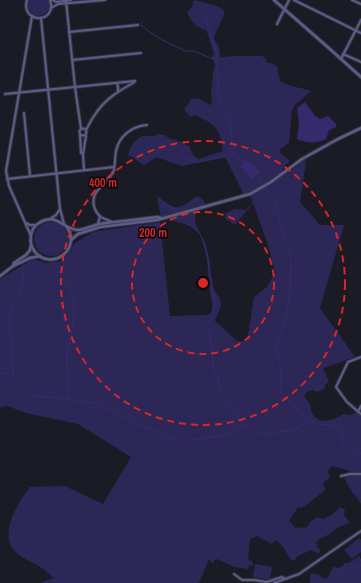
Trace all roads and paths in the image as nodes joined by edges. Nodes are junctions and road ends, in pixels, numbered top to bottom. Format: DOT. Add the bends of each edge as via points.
graph roads {
  1 [pos="27,0"];
  2 [pos="51,0"];
  3 [pos="71,0"];
  4 [pos="105,0"];
  5 [pos="274,0"];
  6 [pos="289,0"];
  7 [pos="294,0"];
  8 [pos="352,0"];
  9 [pos="66,2"];
  10 [pos="361,4"];
  11 [pos="51,8"];
  12 [pos="285,9"];
  13 [pos="32,16"];
  14 [pos="41,18"];
  15 [pos="361,20"];
  16 [pos="277,24"];
  17 [pos="138,25"];
  18 [pos="356,30"];
  19 [pos="69,32"];
  20 [pos="361,32"];
  21 [pos="141,53"];
  22 [pos="343,54"];
  23 [pos="341,59"];
  24 [pos="72,60"];
  25 [pos="361,62"];
  26 [pos="361,77"];
  27 [pos="116,83"];
  28 [pos="75,87"];
  29 [pos="47,90"];
  30 [pos="118,91"];
  31 [pos="18,93"];
  32 [pos="5,94"];
  33 [pos="24,113"];
  34 [pos="147,125"];
  35 [pos="361,128"];
  36 [pos="81,129"];
  37 [pos="86,130"];
  38 [pos="80,134"];
  39 [pos="86,134"];
  40 [pos="82,154"];
  41 [pos="114,167"];
  42 [pos="84,170"];
  43 [pos="56,173"];
  44 [pos="30,176"];
  45 [pos="7,179"];
  46 [pos="60,209"];
  47 [pos="100,216"];
  48 [pos="162,218"];
  49 [pos="50,219"];
  50 [pos="26,222"];
  51 [pos="112,222"];
  52 [pos="98,224"];
  53 [pos="36,225"];
  54 [pos="65,225"];
  55 [pos="31,236"];
  56 [pos="71,240"];
  57 [pos="31,245"];
  58 [pos="40,256"];
  59 [pos="13,266"];
  60 [pos="0,276"];
  61 [pos="361,357"];
  62 [pos="361,406"];
  63 [pos="358,412"];
  64 [pos="361,414"];
  65 [pos="361,474"];
  66 [pos="341,476"];
  67 [pos="361,531"];
  68 [pos="234,574"];
  69 [pos="286,579"];
  70 [pos="274,583"];
  1 -- 13 [label="street" via="26,9"];
  2 -- 9 [label="street"];
  2 -- 11 [label="street"];
  3 -- 9 [label="street"];
  4 -- 9 [label="street"];
  5 -- 12 [label="street"];
  6 -- 12 [label="street"];
  7 -- 18 [label="street"];
  8 -- 10 [label="street"];
  9 -- 11 [label="street"];
  9 -- 19 [label="street"];
  11 -- 14 [label="street" via="48,14"];
  12 -- 16 [label="street"];
  12 -- 23 [label="street"];
  13 -- 14 [label="street"];
  13 -- 31 [label="street"];
  14 -- 29 [label="street"];
  15 -- 18 [label="street"];
  17 -- 19 [label="street"];
  18 -- 20 [label="street"];
  18 -- 22 [label="street"];
  19 -- 24 [label="street"];
  21 -- 24 [label="street"];
  22 -- 23 [label="street"];
  22 -- 25 [label="street"];
  23 -- 26 [label="street"];
  24 -- 28 [label="street"];
  27 -- 28 [label="street"];
  27 -- 30 [label="street"];
  27 -- 30 [label="street" via="135,81"];
  28 -- 29 [label="street"];
  28 -- 36 [label="street"];
  29 -- 31 [label="street"];
  29 -- 43 [label="street"];
  30 -- 37 [label="street" via="100,107"];
  31 -- 32 [label="street"];
  31 -- 45 [label="street" via="7,159"];
  33 -- 44 [label="street"];
  34 -- 41 [label="street" via="133,128 123,137 117,149"];
  35 -- 48 [label="street" via="302,159 250,194"];
  36 -- 37 [label="street"];
  36 -- 38 [label="street"];
  37 -- 39 [label="street"];
  38 -- 39 [label="street"];
  38 -- 40 [label="street"];
  39 -- 40 [label="street"];
  40 -- 42 [label="street"];
  41 -- 42 [label="street"];
  41 -- 47 [label="street" via="110,177 94,195 94,208"];
  42 -- 43 [label="street"];
  43 -- 44 [label="street"];
  43 -- 46 [label="street"];
  44 -- 45 [label="street"];
  45 -- 50 [label="street"];
  46 -- 49 [label="street" via="56,216"];
  46 -- 54 [label="street"];
  47 -- 51 [label="street"];
  47 -- 52 [label="street"];
  48 -- 51 [label="street"];
  48 -- 56 [label="street" via="100,227 78,234"];
  49 -- 53 [label="street"];
  49 -- 54 [label="street"];
  50 -- 53 [label="street" via="31,226"];
  50 -- 55 [label="street"];
  51 -- 52 [label="street"];
  52 -- 54 [label="street" via="78,230"];
  53 -- 55 [label="street"];
  54 -- 56 [label="street"];
  55 -- 57 [label="street"];
  56 -- 58 [label="street" via="67,251 60,257 52,259"];
  57 -- 58 [label="street"];
  57 -- 59 [label="street" via="28,254"];
  58 -- 59 [label="street"];
  59 -- 60 [label="street"];
  61 -- 63 [label="street" via="348,362 336,387"];
  62 -- 63 [label="street"];
  63 -- 64 [label="street"];
  65 -- 66 [label="street"];
  67 -- 69 [label="street" via="299,574"];
  68 -- 69 [label="street" via="242,580 267,582"];
  69 -- 70 [label="street"];
}
